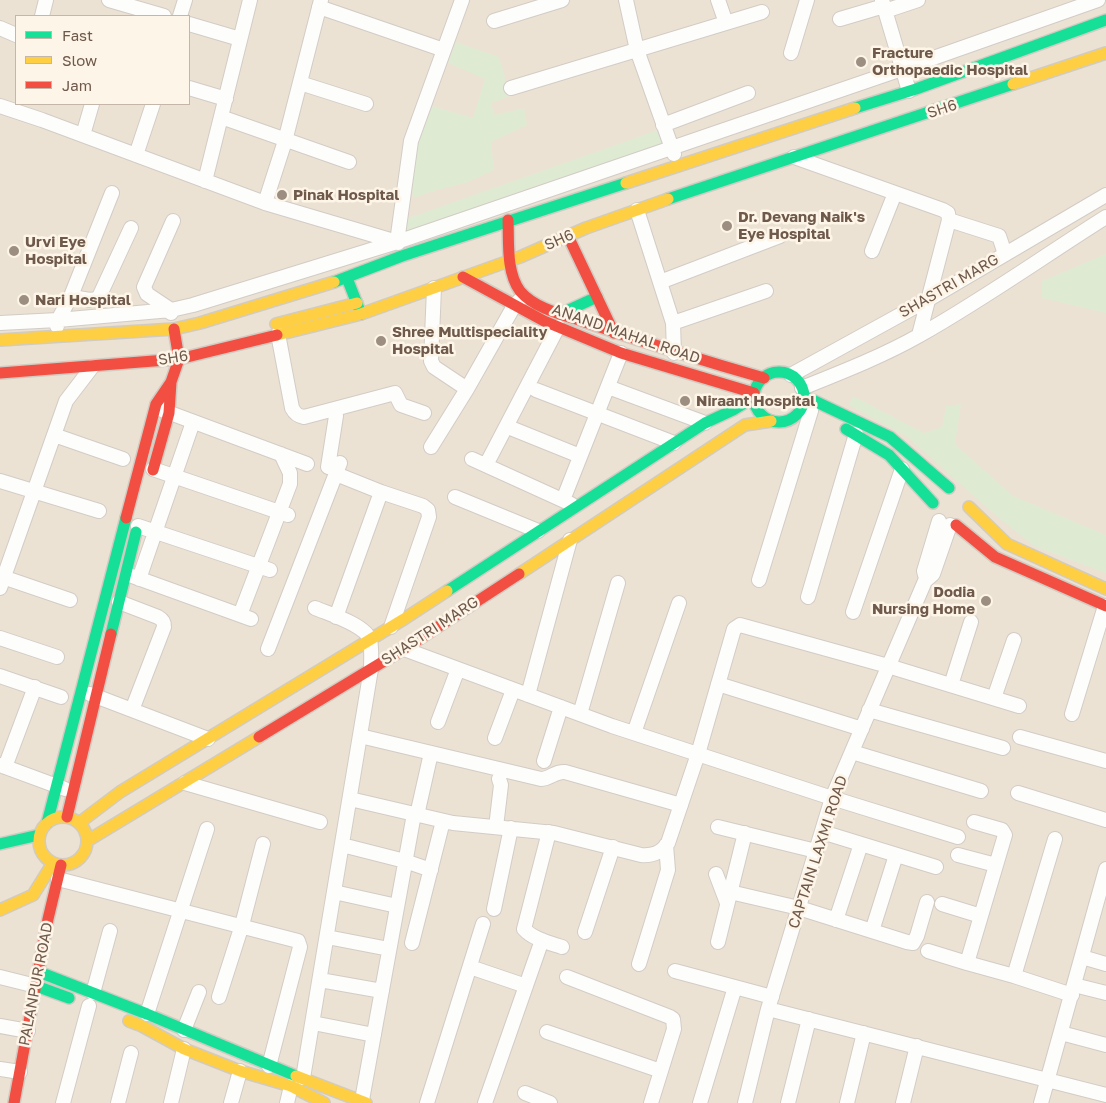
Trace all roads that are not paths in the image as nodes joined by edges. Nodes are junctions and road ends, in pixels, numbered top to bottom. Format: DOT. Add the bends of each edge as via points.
graph roads {
  1 [pos="46,0"];
  2 [pos="185,0"];
  3 [pos="250,0"];
  4 [pos="462,0"];
  5 [pos="562,0"];
  6 [pos="626,0"];
  7 [pos="718,0"];
  8 [pos="807,0"];
  9 [pos="918,0"];
  10 [pos="1098,0"];
  11 [pos="320,4"];
  12 [pos="116,5"];
  13 [pos="883,6"];
  14 [pos="762,12"];
  15 [pos="42,15"];
  16 [pos="160,15"];
  17 [pos="180,15"];
  18 [pos="840,19"];
  19 [pos="1106,20"];
  20 [pos="494,21"];
  21 [pos="726,23"];
  22 [pos="190,24"];
  23 [pos="0,28"];
  24 [pos="15,35"];
  25 [pos="240,39"];
  26 [pos="444,50"];
  27 [pos="637,50"];
  28 [pos="791,53"];
  29 [pos="1106,53"];
  30 [pos="902,69"];
  31 [pos="300,83"];
  32 [pos="190,88"];
  33 [pos="511,88"];
  34 [pos="909,91"];
  35 [pos="748,93"];
  36 [pos="226,99"];
  37 [pos="366,104"];
  38 [pos="92,105"];
  39 [pos="152,105"];
  40 [pos="0,106"];
  41 [pos="16,108"];
  42 [pos="221,117"];
  43 [pos="663,125"];
  44 [pos="83,135"];
  45 [pos="285,141"];
  46 [pos="671,147"];
  47 [pos="136,155"];
  48 [pos="794,157"];
  49 [pos="349,162"];
  50 [pos="677,165"];
  51 [pos="205,181"];
  52 [pos="112,193"];
  53 [pos="896,193"];
  54 [pos="1106,195"];
  55 [pos="265,203"];
  56 [pos="508,204"];
  57 [pos="637,210"];
  58 [pos="1106,217"];
  59 [pos="508,220"];
  60 [pos="949,220"];
  61 [pos="173,221"];
  62 [pos="131,228"];
  63 [pos="568,236"];
  64 [pos="780,236"];
  65 [pos="397,242"];
  66 [pos="872,251"];
  67 [pos="1005,254"];
  68 [pos="402,256"];
  69 [pos="511,260"];
  70 [pos="463,277"];
  71 [pos="348,282"];
  72 [pos="660,282"];
  73 [pos="434,288"];
  74 [pos="766,291"];
  75 [pos="524,295"];
  76 [pos="71,296"];
  77 [pos="597,297"];
  78 [pos="929,299"];
  79 [pos="356,303"];
  80 [pos="514,306"];
  81 [pos="171,310"];
  82 [pos="361,314"];
  83 [pos="58,320"];
  84 [pos="559,320"];
  85 [pos="0,322"];
  86 [pos="673,322"];
  87 [pos="614,333"];
  88 [pos="278,334"];
  89 [pos="919,335"];
  90 [pos="54,337"];
  91 [pos="0,340"];
  92 [pos="177,344"];
  93 [pos="0,349"];
  94 [pos="621,353"];
  95 [pos="674,353"];
  96 [pos="0,363"];
  97 [pos="92,368"];
  98 [pos="0,373"];
  99 [pos="791,375"];
  100 [pos="764,378"];
  101 [pos="171,382"];
  102 [pos="608,387"];
  103 [pos="467,389"];
  104 [pos="536,390"];
  105 [pos="754,395"];
  106 [pos="805,400"];
  107 [pos="155,408"];
  108 [pos="335,409"];
  109 [pos="169,412"];
  110 [pos="598,412"];
  111 [pos="424,413"];
  112 [pos="771,421"];
  113 [pos="194,422"];
  114 [pos="705,423"];
  115 [pos="513,429"];
  116 [pos="856,434"];
  117 [pos="54,435"];
  118 [pos="674,443"];
  119 [pos="431,447"];
  120 [pos="281,454"];
  121 [pos="580,456"];
  122 [pos="123,459"];
  123 [pos="472,459"];
  124 [pos="485,459"];
  125 [pos="307,464"];
  126 [pos="335,468"];
  127 [pos="902,468"];
  128 [pos="152,474"];
  129 [pos="176,476"];
  130 [pos="0,481"];
  131 [pos="949,488"];
  132 [pos="34,491"];
  133 [pos="381,492"];
  134 [pos="454,497"];
  135 [pos="563,500"];
  136 [pos="933,503"];
  137 [pos="577,506"];
  138 [pos="969,507"];
  139 [pos="99,511"];
  140 [pos="283,513"];
  141 [pos="139,521"];
  142 [pos="948,524"];
  143 [pos="156,532"];
  144 [pos="538,532"];
  145 [pos="570,540"];
  146 [pos="264,568"];
  147 [pos="112,570"];
  148 [pos="133,576"];
  149 [pos="1,580"];
  150 [pos="759,580"];
  151 [pos="618,584"];
  152 [pos="1106,589"];
  153 [pos="808,597"];
  154 [pos="70,600"];
  155 [pos="119,602"];
  156 [pos="679,603"];
  157 [pos="1106,606"];
  158 [pos="316,608"];
  159 [pos="854,612"];
  160 [pos="336,617"];
  161 [pos="971,622"];
  162 [pos="391,627"];
  163 [pos="0,638"];
  164 [pos="370,640"];
  165 [pos="1014,640"];
  166 [pos="404,648"];
  167 [pos="268,649"];
  168 [pos="57,657"];
  169 [pos="888,666"];
  170 [pos="371,669"];
  171 [pos="458,669"];
  172 [pos="0,676"];
  173 [pos="718,684"];
  174 [pos="951,685"];
  175 [pos="35,687"];
  176 [pos="513,690"];
  177 [pos="81,691"];
  178 [pos="528,695"];
  179 [pos="96,696"];
  180 [pos="61,697"];
  181 [pos="994,698"];
  182 [pos="1019,706"];
  183 [pos="561,707"];
  184 [pos="132,710"];
  185 [pos="870,710"];
  186 [pos="580,714"];
  187 [pos="1072,714"];
  188 [pos="438,722"];
  189 [pos="862,728"];
  190 [pos="634,733"];
  191 [pos="360,736"];
  192 [pos="1020,737"];
  193 [pos="495,738"];
  194 [pos="208,739"];
  195 [pos="1003,748"];
  196 [pos="852,752"];
  197 [pos="431,753"];
  198 [pos="698,754"];
  199 [pos="544,761"];
  200 [pos="1106,761"];
  201 [pos="3,766"];
  202 [pos="499,780"];
  203 [pos="184,783"];
  204 [pos="56,786"];
  205 [pos="981,791"];
  206 [pos="74,792"];
  207 [pos="1018,793"];
  208 [pos="832,798"];
  209 [pos="350,799"];
  210 [pos="680,805"];
  211 [pos="415,814"];
  212 [pos="67,817"];
  213 [pos="1106,820"];
  214 [pos="443,821"];
  215 [pos="320,822"];
  216 [pos="974,822"];
  217 [pos="47,823"];
  218 [pos="79,823"];
  219 [pos="718,826"];
  220 [pos="496,827"];
  221 [pos="511,828"];
  222 [pos="207,829"];
  223 [pos="549,832"];
  224 [pos="822,832"];
  225 [pos="745,833"];
  226 [pos="39,835"];
  227 [pos="958,837"];
  228 [pos="1055,840"];
  229 [pos="87,841"];
  230 [pos="0,844"];
  231 [pos="263,844"];
  232 [pos="342,844"];
  233 [pos="861,844"];
  234 [pos="666,845"];
  235 [pos="613,848"];
  236 [pos="816,851"];
  237 [pos="896,855"];
  238 [pos="958,855"];
  239 [pos="406,861"];
  240 [pos="996,865"];
  241 [pos="936,867"];
  242 [pos="57,869"];
  243 [pos="432,870"];
  244 [pos="716,874"];
  245 [pos="1105,874"];
  246 [pos="334,892"];
  247 [pos="729,897"];
  248 [pos="927,902"];
  249 [pos="942,904"];
  250 [pos="397,906"];
  251 [pos="799,908"];
  252 [pos="494,909"];
  253 [pos="0,910"];
  254 [pos="181,910"];
  255 [pos="981,916"];
  256 [pos="836,920"];
  257 [pos="483,924"];
  258 [pos="242,925"];
  259 [pos="110,931"];
  260 [pos="872,931"];
  261 [pos="585,932"];
  262 [pos="327,937"];
  263 [pos="542,940"];
  264 [pos="718,942"];
  265 [pos="412,943"];
  266 [pos="562,947"];
  267 [pos="389,949"];
  268 [pos="928,951"];
  269 [pos="1082,957"];
  270 [pos="967,963"];
  271 [pos="639,964"];
  272 [pos="1106,964"];
  273 [pos="470,967"];
  274 [pos="675,971"];
  275 [pos="39,972"];
  276 [pos="1014,976"];
  277 [pos="0,977"];
  278 [pos="567,977"];
  279 [pos="320,980"];
  280 [pos="36,986"];
  281 [pos="526,986"];
  282 [pos="735,987"];
  283 [pos="1073,990"];
  284 [pos="199,992"];
  285 [pos="382,992"];
  286 [pos="1106,994"];
  287 [pos="219,998"];
  288 [pos="94,1003"];
  289 [pos="770,1003"];
  290 [pos="146,1014"];
  291 [pos="116,1016"];
  292 [pos="809,1019"];
  293 [pos="313,1023"];
  294 [pos="0,1026"];
  295 [pos="184,1030"];
  296 [pos="28,1031"];
  297 [pos="547,1032"];
  298 [pos="864,1033"];
  299 [pos="1061,1033"];
  300 [pos="374,1035"];
  301 [pos="1106,1045"];
  302 [pos="917,1046"];
  303 [pos="184,1049"];
  304 [pos="131,1053"];
  305 [pos="269,1066"];
  306 [pos="0,1069"];
  307 [pos="240,1071"];
  308 [pos="20,1072"];
  309 [pos="661,1072"];
  310 [pos="304,1078"];
  311 [pos="1049,1080"];
  312 [pos="291,1086"];
  313 [pos="525,1093"];
  314 [pos="1106,1095"];
  315 [pos="364,1102"];
  316 [pos="14,1103"];
  317 [pos="63,1103"];
  318 [pos="118,1103"];
  319 [pos="171,1103"];
  320 [pos="231,1103"];
  321 [pos="287,1103"];
  322 [pos="324,1103"];
  323 [pos="427,1103"];
  324 [pos="485,1103"];
  325 [pos="550,1103"];
  326 [pos="651,1103"];
  327 [pos="700,1103"];
  328 [pos="745,1103"];
  329 [pos="788,1103"];
  330 [pos="847,1103"];
  331 [pos="903,1103"];
  332 [pos="1041,1103"];
  1 -- 15 [label="street"];
  2 -- 17 [label="street"];
  3 -- 25 [label="street"];
  4 -- 26 [label="street"];
  5 -- 20 [label="street"];
  6 -- 27 [label="street"];
  7 -- 21 [label="street"];
  8 -- 28 [label="street"];
  9 -- 13 [label="street"];
  10 -- 30 [label="street"];
  11 -- 26 [label="street"];
  11 -- 31 [label="street"];
  12 -- 16 [label="street"];
  13 -- 18 [label="street"];
  13 -- 30 [label="street"];
  14 -- 21 [label="street"];
  19 -- 34 [label="main road"];
  21 -- 27 [label="street"];
  22 -- 25 [label="street"];
  23 -- 24 [label="street"];
  25 -- 36 [label="street"];
  26 -- 65 [label="street" via="411,141"];
  27 -- 33 [label="street"];
  27 -- 43 [label="street"];
  29 -- 48 [label="main road, SH6"];
  30 -- 34 [label="street"];
  30 -- 46 [label="street"];
  31 -- 37 [label="street"];
  31 -- 45 [label="street"];
  32 -- 36 [label="street"];
  34 -- 50 [label="main road"];
  35 -- 43 [label="street"];
  36 -- 42 [label="street"];
  38 -- 44 [label="street"];
  39 -- 47 [label="street"];
  40 -- 41 [label="street"];
  41 -- 44 [label="street"];
  42 -- 45 [label="street"];
  42 -- 51 [label="street"];
  43 -- 46 [label="street"];
  44 -- 47 [label="street"];
  45 -- 49 [label="street"];
  45 -- 55 [label="street"];
  46 -- 50 [label="street"];
  46 -- 56 [label="street"];
  47 -- 51 [label="street"];
  48 -- 53 [label="street"];
  48 -- 57 [label="main road, SH6"];
  50 -- 59 [label="main road"];
  51 -- 55 [label="street"];
  52 -- 76 [label="street"];
  53 -- 60 [label="street" via="943,210"];
  53 -- 66 [label="street"];
  54 -- 67 [label="street, SHASTRI MARG"];
  55 -- 65 [label="street"];
  56 -- 59 [label="street"];
  56 -- 65 [label="street"];
  57 -- 63 [label="main road, SH6"];
  57 -- 72 [label="street"];
  58 -- 89 [label="street, SHASTRI MARG" via="1008,282"];
  59 -- 68 [label="main road"];
  59 -- 69 [label="main road"];
  60 -- 67 [label="street" via="999,236"];
  60 -- 78 [label="street"];
  61 -- 81 [label="street" via="144,287 147,294"];
  62 -- 76 [label="street" via="100,297 91,300"];
  63 -- 69 [label="main road, SH6"];
  63 -- 77 [label="main road"];
  64 -- 72 [label="street"];
  65 -- 68 [label="street"];
  65 -- 81 [label="street"];
  67 -- 78 [label="street, SHASTRI MARG"];
  68 -- 71 [label="main road"];
  69 -- 70 [label="main road, SH6"];
  69 -- 75 [label="main road" via="515,282"];
  70 -- 73 [label="main road, SH6"];
  70 -- 80 [label="main road, ANAND MAHAL ROAD"];
  71 -- 79 [label="main road"];
  71 -- 92 [label="main road"];
  71 -- 92 [label="main road, SH6" via="226,314"];
  72 -- 86 [label="street"];
  73 -- 82 [label="main road, SH6"];
  73 -- 103 [label="street" via="431,361 434,367"];
  74 -- 86 [label="street"];
  75 -- 80 [label="street"];
  75 -- 84 [label="main road, ANAND MAHAL ROAD"];
  76 -- 83 [label="street"];
  77 -- 84 [label="main road"];
  77 -- 87 [label="main road"];
  78 -- 89 [label="street"];
  78 -- 99 [label="street, SHASTRI MARG"];
  79 -- 82 [label="main road"];
  79 -- 92 [label="main road"];
  80 -- 84 [label="main road, ANAND MAHAL ROAD"];
  80 -- 103 [label="street"];
  81 -- 83 [label="street"];
  81 -- 92 [label="street"];
  82 -- 88 [label="main road, SH6"];
  83 -- 85 [label="street"];
  83 -- 90 [label="street"];
  84 -- 87 [label="main road, ANAND MAHAL ROAD"];
  84 -- 94 [label="main road, ANAND MAHAL ROAD"];
  84 -- 124 [label="street"];
  86 -- 95 [label="street"];
  87 -- 95 [label="main road, ANAND MAHAL ROAD"];
  88 -- 92 [label="main road, SH6"];
  88 -- 108 [label="street" via="294,413 304,417"];
  89 -- 106 [label="street, SHASTRI MARG" via="841,372"];
  90 -- 91 [label="main road, SH6"];
  90 -- 92 [label="main road, SH6"];
  92 -- 93 [label="main road" via="73,342"];
  92 -- 96 [label="main road"];
  92 -- 97 [label="main road, SH6"];
  92 -- 101 [label="main road"];
  94 -- 102 [label="street"];
  94 -- 105 [label="main road, ANAND MAHAL ROAD"];
  95 -- 100 [label="main road, ANAND MAHAL ROAD"];
  97 -- 98 [label="main road, SH6"];
  97 -- 117 [label="street" via="66,401"];
  99 -- 100 [label="main road" via="774,373"];
  99 -- 106 [label="main road" via="798,380"];
  100 -- 105 [label="main road"];
  101 -- 107 [label="main road"];
  101 -- 109 [label="main road"];
  102 -- 110 [label="street"];
  102 -- 114 [label="street"];
  103 -- 119 [label="street"];
  104 -- 110 [label="street"];
  105 -- 112 [label="main road" via="758,412"];
  105 -- 114 [label="main road, SHASTRI MARG" via="733,410"];
  106 -- 112 [label="main road" via="793,418"];
  106 -- 116 [label="main road"];
  106 -- 131 [label="main road" via="890,437"];
  106 -- 150 [label="street"];
  107 -- 109 [label="street"];
  107 -- 147 [label="main road"];
  108 -- 111 [label="street" via="395,393 401,405"];
  108 -- 126 [label="street"];
  109 -- 113 [label="street"];
  109 -- 128 [label="main road"];
  110 -- 118 [label="street"];
  110 -- 121 [label="street"];
  112 -- 145 [label="main road, SHASTRI MARG" via="745,425"];
  113 -- 120 [label="street"];
  113 -- 129 [label="street"];
  114 -- 118 [label="main road, SHASTRI MARG"];
  115 -- 121 [label="street"];
  116 -- 127 [label="main road" via="889,455"];
  116 -- 153 [label="street"];
  117 -- 122 [label="street"];
  117 -- 132 [label="street"];
  118 -- 137 [label="main road, SHASTRI MARG"];
  120 -- 125 [label="street"];
  120 -- 140 [label="street" via="290,473"];
  121 -- 135 [label="street"];
  123 -- 124 [label="street"];
  124 -- 135 [label="street"];
  126 -- 133 [label="street"];
  126 -- 167 [label="street"];
  127 -- 136 [label="main road"];
  127 -- 159 [label="street"];
  128 -- 129 [label="street"];
  129 -- 140 [label="street"];
  129 -- 143 [label="street"];
  130 -- 132 [label="street"];
  131 -- 136 [label="main road" via="939,493"];
  131 -- 138 [label="main road" via="964,494"];
  132 -- 139 [label="street"];
  132 -- 149 [label="street"];
  133 -- 160 [label="street"];
  133 -- 162 [label="street" via="423,506 429,517"];
  134 -- 144 [label="street"];
  135 -- 137 [label="street"];
  136 -- 142 [label="main road" via="935,515"];
  137 -- 144 [label="main road, SHASTRI MARG"];
  138 -- 142 [label="main road" via="965,518"];
  138 -- 152 [label="main road" via="1007,544"];
  140 -- 146 [label="street"];
  141 -- 143 [label="street"];
  141 -- 148 [label="main road"];
  142 -- 157 [label="main road" via="995,557"];
  142 -- 169 [label="street, CAPTAIN LAXMI ROAD" via="933,574 925,581"];
  143 -- 146 [label="street"];
  143 -- 148 [label="street"];
  144 -- 162 [label="main road, SHASTRI MARG"];
  145 -- 166 [label="main road, SHASTRI MARG"];
  145 -- 178 [label="street"];
  146 -- 148 [label="street" via="246,617"];
  147 -- 148 [label="street"];
  147 -- 177 [label="main road"];
  148 -- 155 [label="main road"];
  149 -- 154 [label="street"];
  151 -- 186 [label="street"];
  155 -- 179 [label="main road"];
  155 -- 184 [label="street" via="158,617 164,623"];
  156 -- 190 [label="street"];
  157 -- 187 [label="street"];
  158 -- 160 [label="street"];
  160 -- 164 [label="street" via="366,633"];
  161 -- 174 [label="street"];
  162 -- 164 [label="main road, SHASTRI MARG"];
  163 -- 168 [label="street"];
  164 -- 170 [label="street"];
  164 -- 194 [label="main road, SHASTRI MARG"];
  165 -- 181 [label="street"];
  166 -- 170 [label="main road, SHASTRI MARG"];
  166 -- 171 [label="street"];
  169 -- 173 [label="street" via="740,625 734,629"];
  169 -- 174 [label="street"];
  169 -- 185 [label="street, CAPTAIN LAXMI ROAD"];
  170 -- 191 [label="street"];
  170 -- 203 [label="main road, SHASTRI MARG"];
  171 -- 176 [label="street"];
  171 -- 188 [label="street"];
  172 -- 175 [label="street"];
  173 -- 189 [label="street"];
  173 -- 198 [label="street"];
  174 -- 181 [label="street"];
  175 -- 180 [label="street"];
  175 -- 201 [label="street"];
  176 -- 178 [label="street"];
  176 -- 193 [label="street"];
  177 -- 179 [label="street"];
  177 -- 204 [label="main road"];
  178 -- 183 [label="street"];
  179 -- 184 [label="street"];
  179 -- 206 [label="main road"];
  181 -- 182 [label="street"];
  183 -- 186 [label="street"];
  183 -- 199 [label="street"];
  184 -- 194 [label="street"];
  185 -- 189 [label="street, CAPTAIN LAXMI ROAD"];
  185 -- 195 [label="street"];
  186 -- 190 [label="street"];
  189 -- 196 [label="street, CAPTAIN LAXMI ROAD"];
  190 -- 198 [label="street"];
  191 -- 197 [label="street"];
  191 -- 209 [label="street"];
  192 -- 200 [label="street"];
  194 -- 218 [label="main road, SHASTRI MARG" via="120,792"];
  196 -- 205 [label="street"];
  196 -- 208 [label="street, CAPTAIN LAXMI ROAD"];
  197 -- 210 [label="street" via="545,779 556,772 565,772"];
  197 -- 211 [label="street"];
  198 -- 208 [label="street"];
  198 -- 210 [label="street"];
  201 -- 204 [label="street"];
  202 -- 220 [label="street"];
  203 -- 215 [label="street"];
  203 -- 229 [label="main road, SHASTRI MARG"];
  204 -- 206 [label="street"];
  204 -- 217 [label="main road"];
  206 -- 212 [label="main road"];
  207 -- 213 [label="street"];
  208 -- 224 [label="street, CAPTAIN LAXMI ROAD"];
  208 -- 227 [label="street"];
  209 -- 211 [label="street"];
  209 -- 232 [label="street"];
  210 -- 234 [label="street"];
  211 -- 214 [label="street"];
  211 -- 239 [label="street"];
  212 -- 217 [label="main road"];
  212 -- 218 [label="main road"];
  214 -- 220 [label="street"];
  214 -- 243 [label="street"];
  216 -- 240 [label="street" via="1004,832"];
  217 -- 226 [label="main road"];
  218 -- 229 [label="main road"];
  219 -- 225 [label="street"];
  220 -- 221 [label="street"];
  221 -- 223 [label="street"];
  221 -- 252 [label="street"];
  222 -- 254 [label="street"];
  223 -- 235 [label="street"];
  223 -- 263 [label="street" via="524,924 527,932"];
  224 -- 233 [label="street"];
  224 -- 236 [label="street, CAPTAIN LAXMI ROAD"];
  225 -- 236 [label="street"];
  225 -- 247 [label="street"];
  226 -- 230 [label="main road"];
  226 -- 242 [label="main road" via="42,855"];
  228 -- 276 [label="street"];
  229 -- 242 [label="main road" via="86,849 76,862"];
  231 -- 258 [label="street"];
  232 -- 239 [label="street"];
  232 -- 246 [label="street"];
  233 -- 237 [label="street"];
  233 -- 256 [label="street"];
  234 -- 235 [label="street" via="650,856"];
  234 -- 271 [label="street" via="668,870"];
  235 -- 261 [label="street"];
  236 -- 251 [label="street, CAPTAIN LAXMI ROAD"];
  237 -- 241 [label="street"];
  237 -- 260 [label="street"];
  238 -- 240 [label="street"];
  239 -- 243 [label="street"];
  239 -- 250 [label="street"];
  240 -- 255 [label="street"];
  242 -- 253 [label="main road" via="33,895"];
  242 -- 254 [label="street"];
  242 -- 275 [label="main road, PALANPUR ROAD"];
  243 -- 265 [label="street"];
  244 -- 247 [label="street"];
  245 -- 269 [label="street"];
  246 -- 250 [label="street"];
  246 -- 262 [label="street"];
  247 -- 251 [label="street"];
  247 -- 264 [label="street"];
  248 -- 260 [label="street" via="913,942"];
  249 -- 255 [label="street"];
  250 -- 267 [label="street"];
  251 -- 256 [label="street"];
  251 -- 289 [label="street, CAPTAIN LAXMI ROAD"];
  254 -- 258 [label="street"];
  254 -- 290 [label="street"];
  255 -- 270 [label="street"];
  256 -- 260 [label="street"];
  257 -- 273 [label="street"];
  258 -- 287 [label="street"];
  258 -- 305 [label="street" via="296,939 299,944"];
  259 -- 288 [label="street"];
  262 -- 267 [label="street"];
  262 -- 279 [label="street"];
  263 -- 266 [label="street"];
  263 -- 281 [label="street"];
  267 -- 285 [label="street"];
  268 -- 270 [label="street"];
  269 -- 272 [label="street"];
  269 -- 283 [label="street"];
  270 -- 276 [label="street"];
  273 -- 281 [label="street"];
  273 -- 323 [label="street"];
  274 -- 282 [label="street"];
  275 -- 280 [label="main road, PALANPUR ROAD"];
  275 -- 288 [label="main road"];
  276 -- 283 [label="street"];
  277 -- 280 [label="street"];
  278 -- 309 [label="street" via="670,1016 674,1029"];
  279 -- 285 [label="street"];
  279 -- 293 [label="street"];
  280 -- 288 [label="main road"];
  280 -- 296 [label="main road, PALANPUR ROAD"];
  281 -- 324 [label="street"];
  282 -- 289 [label="street"];
  282 -- 327 [label="street"];
  283 -- 286 [label="street"];
  283 -- 299 [label="street"];
  284 -- 295 [label="street"];
  285 -- 300 [label="street"];
  288 -- 290 [label="main road"];
  288 -- 317 [label="street"];
  289 -- 292 [label="street"];
  289 -- 328 [label="street, CAPTAIN LAXMI ROAD"];
  290 -- 295 [label="main road"];
  291 -- 303 [label="main road"];
  292 -- 298 [label="street"];
  292 -- 329 [label="street"];
  293 -- 300 [label="street"];
  293 -- 310 [label="street"];
  294 -- 296 [label="street"];
  295 -- 305 [label="main road"];
  296 -- 308 [label="main road, PALANPUR ROAD"];
  297 -- 309 [label="street"];
  298 -- 302 [label="street"];
  298 -- 330 [label="street"];
  299 -- 301 [label="street"];
  299 -- 311 [label="street"];
  300 -- 315 [label="street"];
  302 -- 311 [label="street"];
  302 -- 331 [label="street"];
  303 -- 307 [label="main road"];
  303 -- 319 [label="street"];
  304 -- 318 [label="street"];
  305 -- 310 [label="main road"];
  306 -- 308 [label="street"];
  307 -- 312 [label="main road"];
  307 -- 320 [label="street"];
  308 -- 316 [label="main road, PALANPUR ROAD"];
  309 -- 326 [label="street"];
  310 -- 315 [label="main road"];
  311 -- 314 [label="street"];
  311 -- 332 [label="street"];
  312 -- 321 [label="street"];
  312 -- 322 [label="main road"];
  313 -- 325 [label="street"];
}
